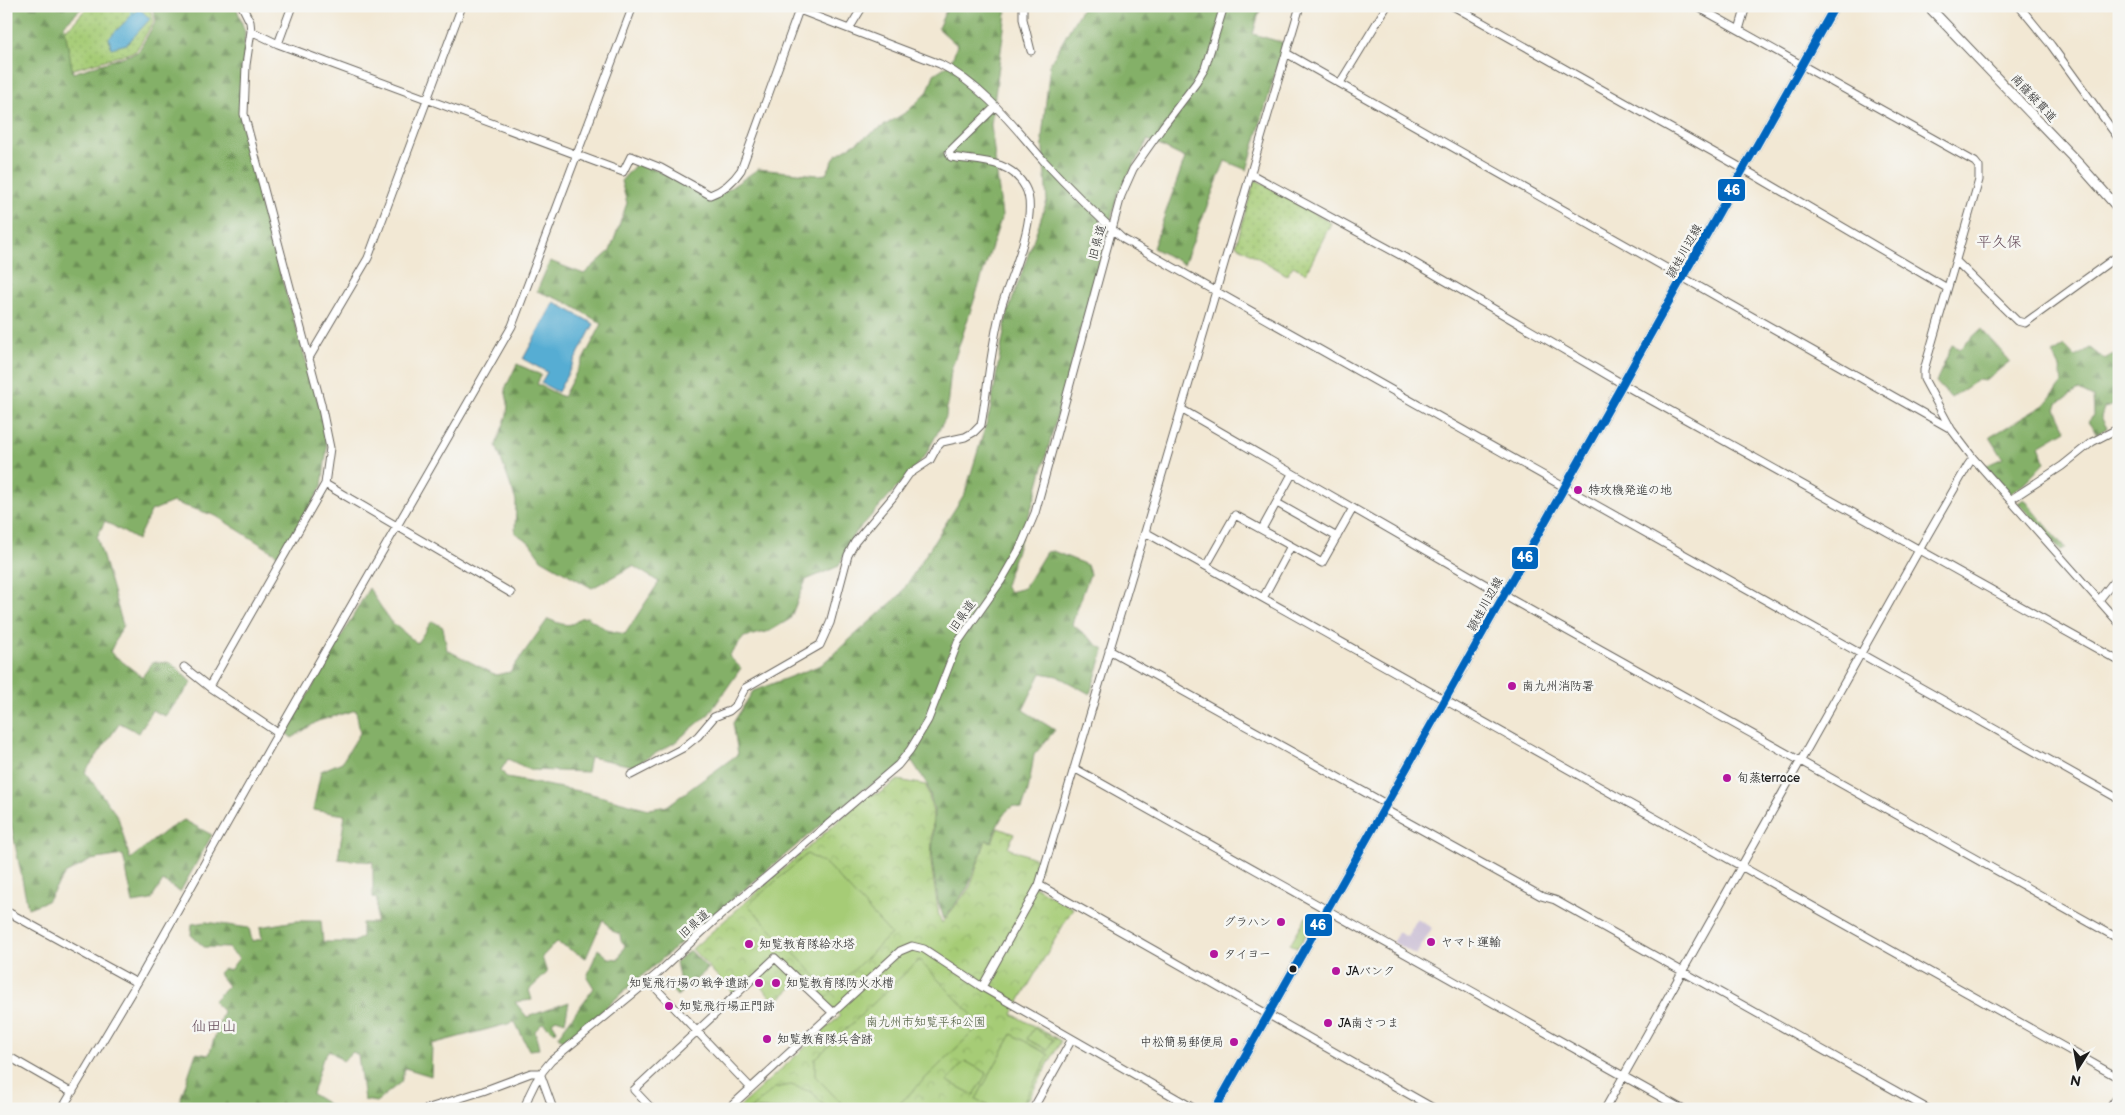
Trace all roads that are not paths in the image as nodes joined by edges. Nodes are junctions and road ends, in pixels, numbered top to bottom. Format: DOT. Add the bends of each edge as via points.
graph roads {
  1 [pos="242,6"];
  2 [pos="292,6"];
  3 [pos="462,6"];
  4 [pos="633,6"];
  5 [pos="789,6"];
  6 [pos="863,6"];
  7 [pos="1023,6"];
  8 [pos="1224,6"];
  9 [pos="1300,6"];
  10 [pos="1386,6"];
  11 [pos="1453,6"];
  12 [pos="1696,6"];
  13 [pos="1746,6"];
  14 [pos="1835,6"];
  15 [pos="1928,6"];
  16 [pos="2019,6"];
  17 [pos="799,10"];
  18 [pos="849,30"];
  19 [pos="1738,30"];
  20 [pos="251,31"];
  21 [pos="278,44"];
  22 [pos="1031,51"];
  23 [pos="1286,54"];
  24 [pos="1802,66"];
  25 [pos="1340,83"];
  26 [pos="428,98"];
  27 [pos="996,107"];
  28 [pos="2119,139"];
  29 [pos="576,154"];
  30 [pos="1743,170"];
  31 [pos="1251,174"];
  32 [pos="2119,209"];
  33 [pos="1112,230"];
  34 [pos="2119,255"];
  35 [pos="1956,261"];
  36 [pos="1683,277"];
  37 [pos="1947,288"];
  38 [pos="1216,292"];
  39 [pos="309,358"];
  40 [pos="1624,384"];
  41 [pos="1181,409"];
  42 [pos="2119,428"];
  43 [pos="1951,429"];
  44 [pos="1973,458"];
  45 [pos="1292,474"];
  46 [pos="325,484"];
  47 [pos="1565,489"];
  48 [pos="2010,500"];
  49 [pos="1277,503"];
  50 [pos="1353,508"];
  51 [pos="397,526"];
  52 [pos="1262,529"];
  53 [pos="1145,532"];
  54 [pos="1337,536"];
  55 [pos="1291,546"];
  56 [pos="1919,550"];
  57 [pos="1206,566"];
  58 [pos="2119,575"];
  59 [pos="511,593"];
  60 [pos="1504,594"];
  61 [pos="1263,598"];
  62 [pos="2099,600"];
  63 [pos="2119,623"];
  64 [pos="1109,650"];
  65 [pos="1861,655"];
  66 [pos="2119,661"];
  67 [pos="184,667"];
  68 [pos="208,688"];
  69 [pos="1445,700"];
  70 [pos="278,733"];
  71 [pos="1801,760"];
  72 [pos="1074,768"];
  73 [pos="631,775"];
  74 [pos="2119,799"];
  75 [pos="1385,807"];
  76 [pos="1742,867"];
  77 [pos="1039,885"];
  78 [pos="1328,910"];
  79 [pos="6,911"];
  80 [pos="2119,939"];
  81 [pos="1682,972"];
  82 [pos="648,980"];
  83 [pos="137,983"];
  84 [pos="982,987"];
  85 [pos="833,1013"];
  86 [pos="1269,1015"];
  87 [pos="697,1030"];
  88 [pos="1072,1039"];
  89 [pos="6,1055"];
  90 [pos="540,1073"];
  91 [pos="1624,1076"];
  92 [pos="2119,1078"];
  93 [pos="751,1088"];
  94 [pos="73,1091"];
  95 [pos="2119,1095"];
  96 [pos="62,1109"];
  97 [pos="426,1109"];
  98 [pos="524,1109"];
  99 [pos="553,1109"];
  100 [pos="652,1109"];
  101 [pos="728,1109"];
  102 [pos="1033,1109"];
  103 [pos="1195,1109"];
  104 [pos="1215,1109"];
  105 [pos="1435,1109"];
  106 [pos="1605,1109"];
  107 [pos="1682,1109"];
  108 [pos="1928,1109"];
  109 [pos="2109,1109"];
  1 -- 20 [label="street"];
  2 -- 21 [label="street"];
  3 -- 26 [label="street"];
  4 -- 29 [label="street"];
  5 -- 17 [label="street"];
  6 -- 18 [label="street"];
  7 -- 22 [label="street"];
  8 -- 33 [label="street, 旧県道" via="1205,68 1133,169 1121,196"];
  9 -- 23 [label="street"];
  10 -- 25 [label="street"];
  11 -- 30 [label="street"];
  12 -- 19 [label="street"];
  13 -- 19 [label="street"];
  14 -- 24 [label="main road, 頴娃川辺線"];
  15 -- 32 [label="main road, 南薩縦貫道"];
  16 -- 28 [label="street"];
  17 -- 18 [label="street"];
  17 -- 29 [label="street" via="741,170 720,192 710,195 661,168 631,156 623,172"];
  18 -- 27 [label="street" via="940,64 974,85"];
  19 -- 24 [label="street"];
  20 -- 21 [label="street"];
  20 -- 39 [label="street" via="244,114"];
  21 -- 26 [label="street"];
  23 -- 25 [label="street"];
  23 -- 31 [label="street"];
  24 -- 30 [label="main road, 頴娃川辺線"];
  24 -- 35 [label="street" via="1979,167 1979,180"];
  25 -- 36 [label="street"];
  26 -- 29 [label="street"];
  26 -- 39 [label="street" via="368,258"];
  27 -- 33 [label="street"];
  27 -- 73 [label="street" via="949,152 951,158 1005,165 1027,188 1030,201 1022,250 1002,308 981,425 965,437 942,442 930,460 909,474 855,542 820,645 745,688 736,706 714,718 683,748"];
  29 -- 51 [label="street" via="512,326"];
  30 -- 36 [label="main road, 頴娃川辺線"];
  30 -- 37 [label="street"];
  31 -- 38 [label="street"];
  31 -- 40 [label="street" via="1413,262"];
  33 -- 38 [label="street"];
  33 -- 82 [label="street, 旧県道" via="1035,512 1001,581 958,642 928,720 910,750 898,765"];
  34 -- 35 [label="street" via="2025,323 2017,321"];
  35 -- 37 [label="street"];
  36 -- 40 [label="main road, 頴娃川辺線"];
  36 -- 43 [label="street"];
  37 -- 43 [label="street" via="1924,370 1926,385"];
  38 -- 41 [label="street"];
  38 -- 47 [label="street"];
  39 -- 46 [label="street" via="330,448"];
  40 -- 47 [label="main road, 頴娃川辺線"];
  40 -- 56 [label="street"];
  41 -- 45 [label="street"];
  41 -- 53 [label="street"];
  42 -- 48 [label="street" via="2092,442"];
  43 -- 44 [label="street"];
  44 -- 48 [label="street"];
  44 -- 56 [label="street"];
  45 -- 49 [label="street"];
  45 -- 50 [label="street"];
  46 -- 51 [label="street"];
  46 -- 68 [label="street"];
  47 -- 60 [label="main road, 頴娃川辺線"];
  47 -- 65 [label="street"];
  48 -- 62 [label="street"];
  49 -- 52 [label="street"];
  49 -- 54 [label="street"];
  50 -- 54 [label="street"];
  50 -- 60 [label="street"];
  51 -- 59 [label="street"];
  51 -- 70 [label="street"];
  52 -- 55 [label="street"];
  52 -- 57 [label="street" via="1235,515"];
  53 -- 57 [label="street"];
  53 -- 64 [label="street"];
  54 -- 55 [label="street" via="1322,563"];
  55 -- 61 [label="street"];
  56 -- 65 [label="street"];
  56 -- 66 [label="street"];
  57 -- 61 [label="street"];
  58 -- 62 [label="street"];
  60 -- 69 [label="main road, 頴娃川辺線"];
  60 -- 71 [label="street"];
  61 -- 69 [label="street"];
  62 -- 63 [label="street"];
  64 -- 72 [label="street"];
  64 -- 75 [label="street"];
  65 -- 71 [label="street"];
  65 -- 74 [label="street"];
  67 -- 68 [label="street"];
  68 -- 70 [label="street"];
  69 -- 75 [label="main road, 頴娃川辺線"];
  69 -- 76 [label="street"];
  70 -- 83 [label="street"];
  71 -- 76 [label="street"];
  71 -- 80 [label="street"];
  72 -- 77 [label="street"];
  72 -- 78 [label="street"];
  75 -- 78 [label="main road, 頴娃川辺線"];
  75 -- 81 [label="street"];
  76 -- 81 [label="street"];
  76 -- 92 [label="street"];
  77 -- 84 [label="street"];
  77 -- 86 [label="street"];
  78 -- 86 [label="main road, 頴娃川辺線"];
  78 -- 91 [label="street"];
  79 -- 83 [label="street"];
  81 -- 91 [label="street"];
  81 -- 108 [label="street"];
  82 -- 87 [label="street"];
  82 -- 90 [label="street, 旧県道"];
  83 -- 94 [label="street"];
  84 -- 85 [label="street" via="924,949 912,946 900,951"];
  84 -- 88 [label="street"];
  85 -- 87 [label="street" via="775,958"];
  85 -- 93 [label="street"];
  86 -- 104 [label="main road, 頴娃川辺線"];
  86 -- 105 [label="street"];
  87 -- 93 [label="street"];
  87 -- 100 [label="street" via="634,1090"];
  88 -- 102 [label="street"];
  88 -- 103 [label="street"];
  89 -- 94 [label="street"];
  90 -- 97 [label="street" via="531,1073"];
  90 -- 98 [label="street, 旧県道"];
  90 -- 99 [label="street"];
  91 -- 106 [label="street"];
  91 -- 107 [label="street"];
  93 -- 101 [label="street"];
  94 -- 96 [label="street"];
  95 -- 109 [label="street"];
}
